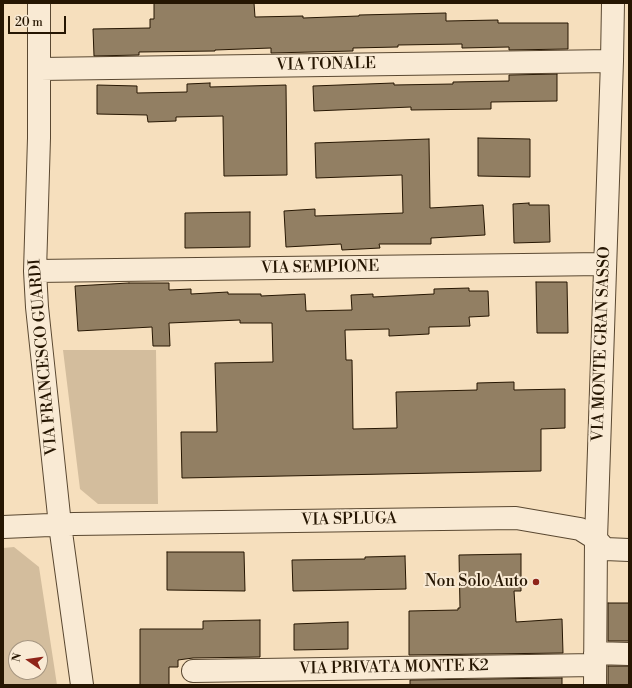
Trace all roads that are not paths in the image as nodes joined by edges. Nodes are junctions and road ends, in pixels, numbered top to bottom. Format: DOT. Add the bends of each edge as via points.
graph roads {
  1 [pos="39,3"];
  2 [pos="613,3"];
  3 [pos="618,49"];
  4 [pos="40,70"];
  5 [pos="604,264"];
  6 [pos="35,271"];
  7 [pos="60,525"];
  8 [pos="3,527"];
  9 [pos="596,539"];
  10 [pos="629,550"];
  11 [pos="629,654"];
  12 [pos="595,668"];
  13 [pos="188,678"];
  14 [pos="82,685"];
  1 -- 4 [label="street, VIA FRANCESCO GUARDI"];
  2 -- 3 [label="street, VIA MONTE GRAN SASSO"];
  3 -- 4 [label="street, VIA TONALE"];
  3 -- 5 [label="street, VIA MONTE GRAN SASSO"];
  4 -- 6 [label="street, VIA FRANCESCO GUARDI"];
  5 -- 6 [label="street, VIA SEMPIONE"];
  5 -- 9 [label="street, VIA MONTE GRAN SASSO"];
  6 -- 7 [label="street, VIA FRANCESCO GUARDI"];
  7 -- 8 [label="street, VIA SPLUGA"];
  7 -- 9 [label="street, VIA SPLUGA" via="510,518 580,529"];
  7 -- 14 [label="street, VIA FRANCESCO GUARDI"];
  9 -- 10 [label="street, VIA SPLUGA" via="605,549"];
  9 -- 12 [label="street, VIA MONTE GRAN SASSO"];
  11 -- 12 [label="street, VIA PRIVATA MONTE K2"];
  12 -- 13 [label="street, VIA PRIVATA MONTE K2"];
}
